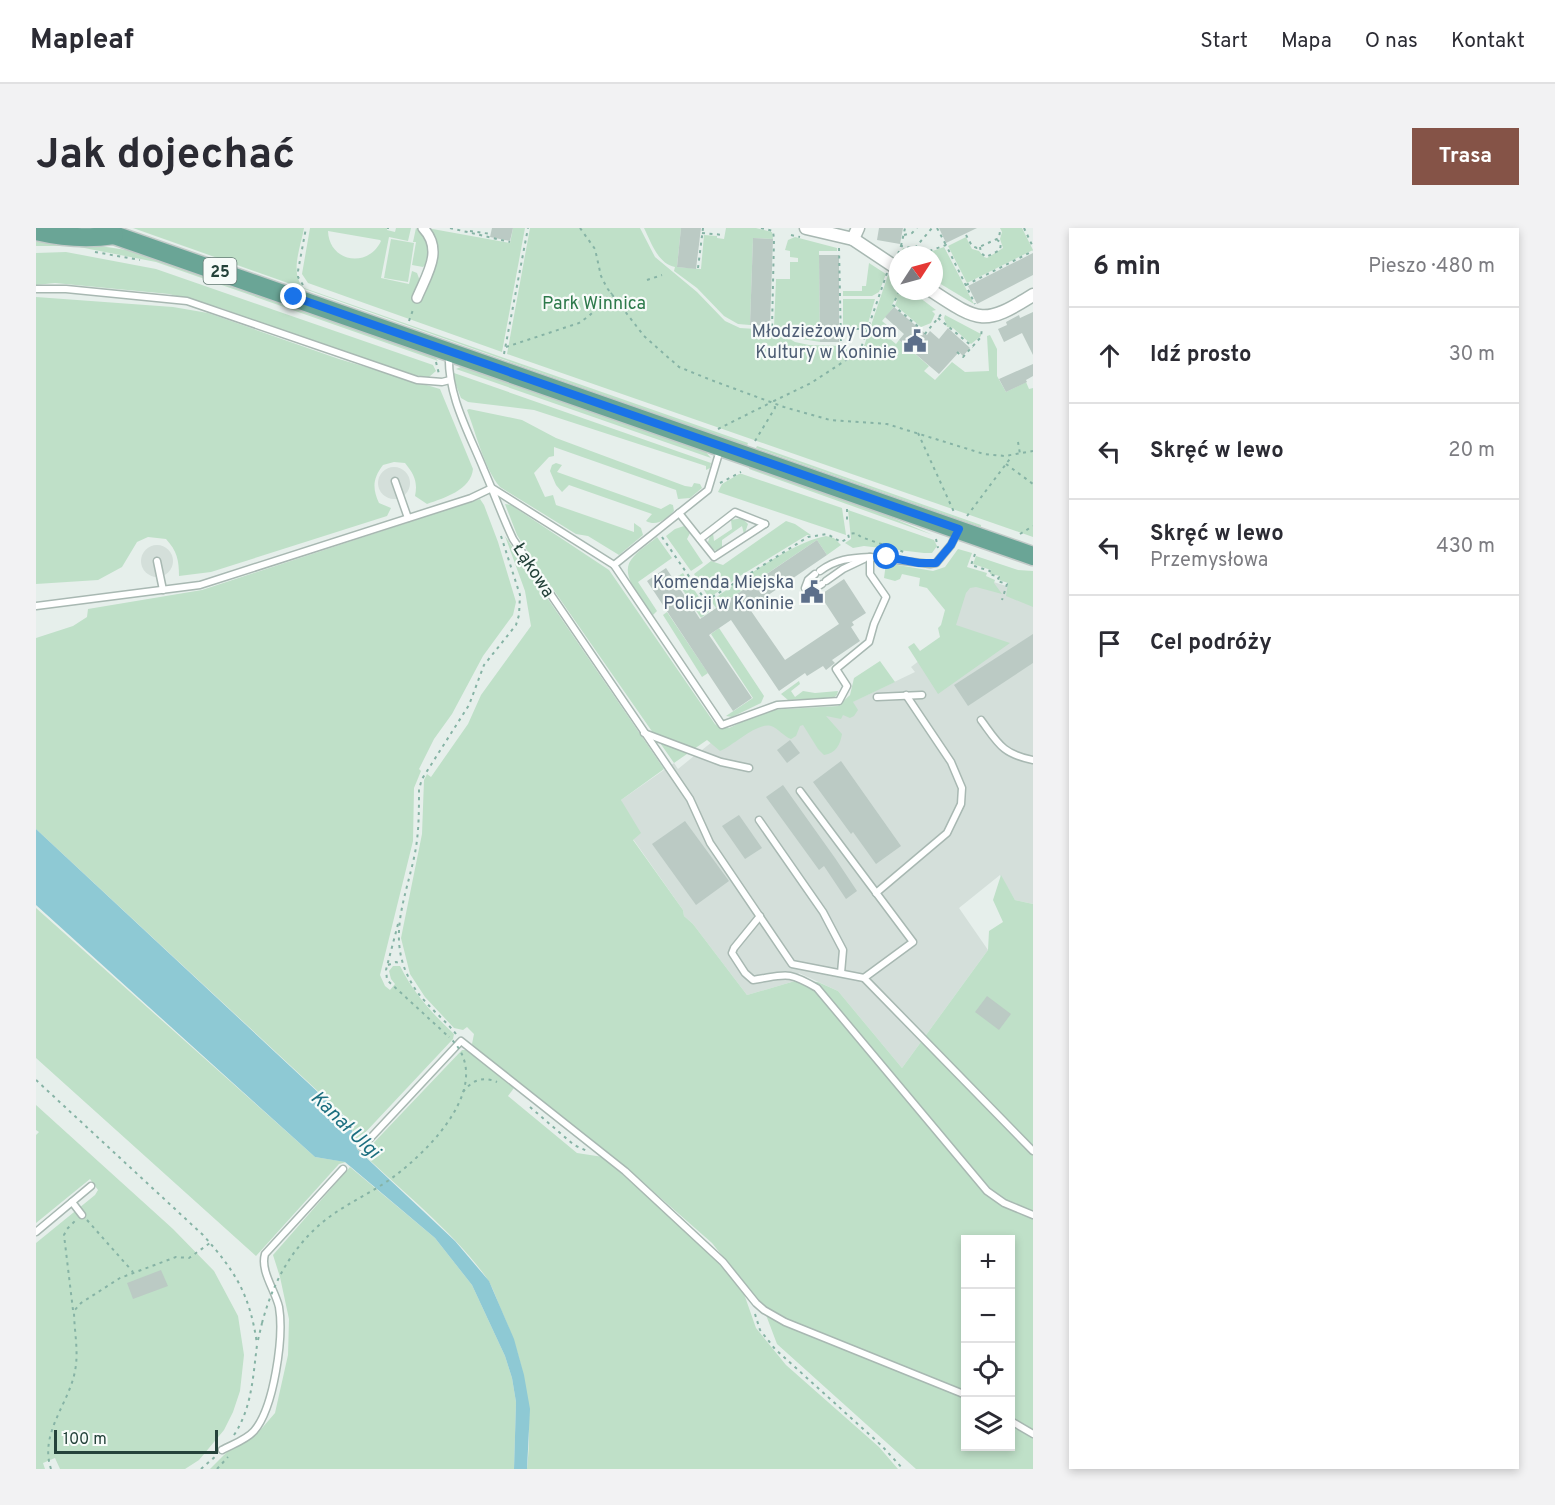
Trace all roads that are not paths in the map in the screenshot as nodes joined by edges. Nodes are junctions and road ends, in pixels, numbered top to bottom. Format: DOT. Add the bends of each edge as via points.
graph roads {
  1 [pos="423,228"];
  2 [pos="110,231"];
  3 [pos="804,233"];
  4 [pos="40,234"];
  5 [pos="856,234"];
  6 [pos="889,262"];
  7 [pos="36,289"];
  8 [pos="1033,296"];
  9 [pos="417,298"];
  10 [pos="943,298"];
  11 [pos="442,356"];
  12 [pos="450,380"];
  13 [pos="720,437"];
  14 [pos="395,481"];
  15 [pos="492,488"];
  16 [pos="679,513"];
  17 [pos="408,518"];
  18 [pos="964,519"];
  19 [pos="700,539"];
  20 [pos="1033,555"];
  21 [pos="870,557"];
  22 [pos="157,561"];
  23 [pos="614,565"];
  24 [pos="163,590"];
  25 [pos="36,606"];
  26 [pos="906,695"];
  27 [pos="922,695"];
  28 [pos="877,697"];
  29 [pos="981,720"];
  30 [pos="644,733"];
  31 [pos="1033,760"];
  32 [pos="748,768"];
  33 [pos="800,791"];
  34 [pos="759,820"];
  35 [pos="876,893"];
  36 [pos="760,916"];
  37 [pos="841,974"];
  38 [pos="864,978"];
  39 [pos="362,1147"];
  40 [pos="1033,1151"];
  41 [pos="343,1169"];
  42 [pos="92,1186"];
  43 [pos="72,1202"];
  44 [pos="82,1215"];
  45 [pos="1033,1215"];
  46 [pos="36,1232"];
  47 [pos="961,1393"];
  48 [pos="1015,1423"];
  49 [pos="1033,1434"];
  50 [pos="222,1450"];
  1 -- 9 [label="street" via="433,241 434,255"];
  2 -- 4 [label="main road, 25" via="98,237"];
  2 -- 11 [label="main road, 25"];
  3 -- 5 [label="street"];
  5 -- 6 [label="street"];
  7 -- 12 [label="lane" via="188,301 417,380"];
  8 -- 10 [label="street" via="1006,312 981,316 964,312"];
  11 -- 12 [label="lane, Łąkowa"];
  11 -- 13 [label="main road, 25"];
  12 -- 15 [label="lane, Łąkowa"];
  13 -- 16 [label="lane" via="708,490"];
  13 -- 18 [label="main road, 25"];
  14 -- 17 [label="lane"];
  15 -- 17 [label="lane"];
  15 -- 23 [label="lane"];
  15 -- 30 [label="lane, Łąkowa" via="513,539"];
  16 -- 19 [label="lane"];
  16 -- 23 [label="lane"];
  17 -- 24 [label="lane" via="200,585"];
  18 -- 20 [label="main road, 25"];
  18 -- 21 [label="lane" via="936,563"];
  19 -- 19 [label="lane" via="735,512 765,524 714,557"];
  21 -- 21 [label="lane" via="814,589 805,588 808,580 831,563"];
  21 -- 23 [label="lane" via="870,574 886,597 869,642 836,669 847,686 839,701 777,705 722,725"];
  22 -- 24 [label="lane"];
  24 -- 25 [label="lane"];
  26 -- 27 [label="lane"];
  26 -- 28 [label="lane"];
  26 -- 35 [label="lane" via="951,762 962,788 961,804 947,833"];
  29 -- 31 [label="lane" via="1002,748"];
  30 -- 32 [label="lane"];
  30 -- 36 [label="lane, Łąkowa" via="696,810 710,843"];
  33 -- 35 [label="lane"];
  34 -- 37 [label="lane" via="823,912 843,950"];
  35 -- 38 [label="lane" via="913,942"];
  36 -- 37 [label="lane, Łąkowa" via="792,963"];
  36 -- 45 [label="lane" via="732,953 745,973 753,980 792,975 817,988 987,1191"];
  37 -- 38 [label="lane, Łąkowa"];
  38 -- 40 [label="lane"];
  39 -- 47 [label="lane" via="461,1041 625,1171 723,1262 764,1310"];
  41 -- 50 [label="lane" via="265,1254 265,1269 279,1307 274,1383 265,1415 253,1432"];
  42 -- 43 [label="lane"];
  43 -- 44 [label="lane"];
  43 -- 46 [label="lane"];
  48 -- 49 [label="lane"];
}
